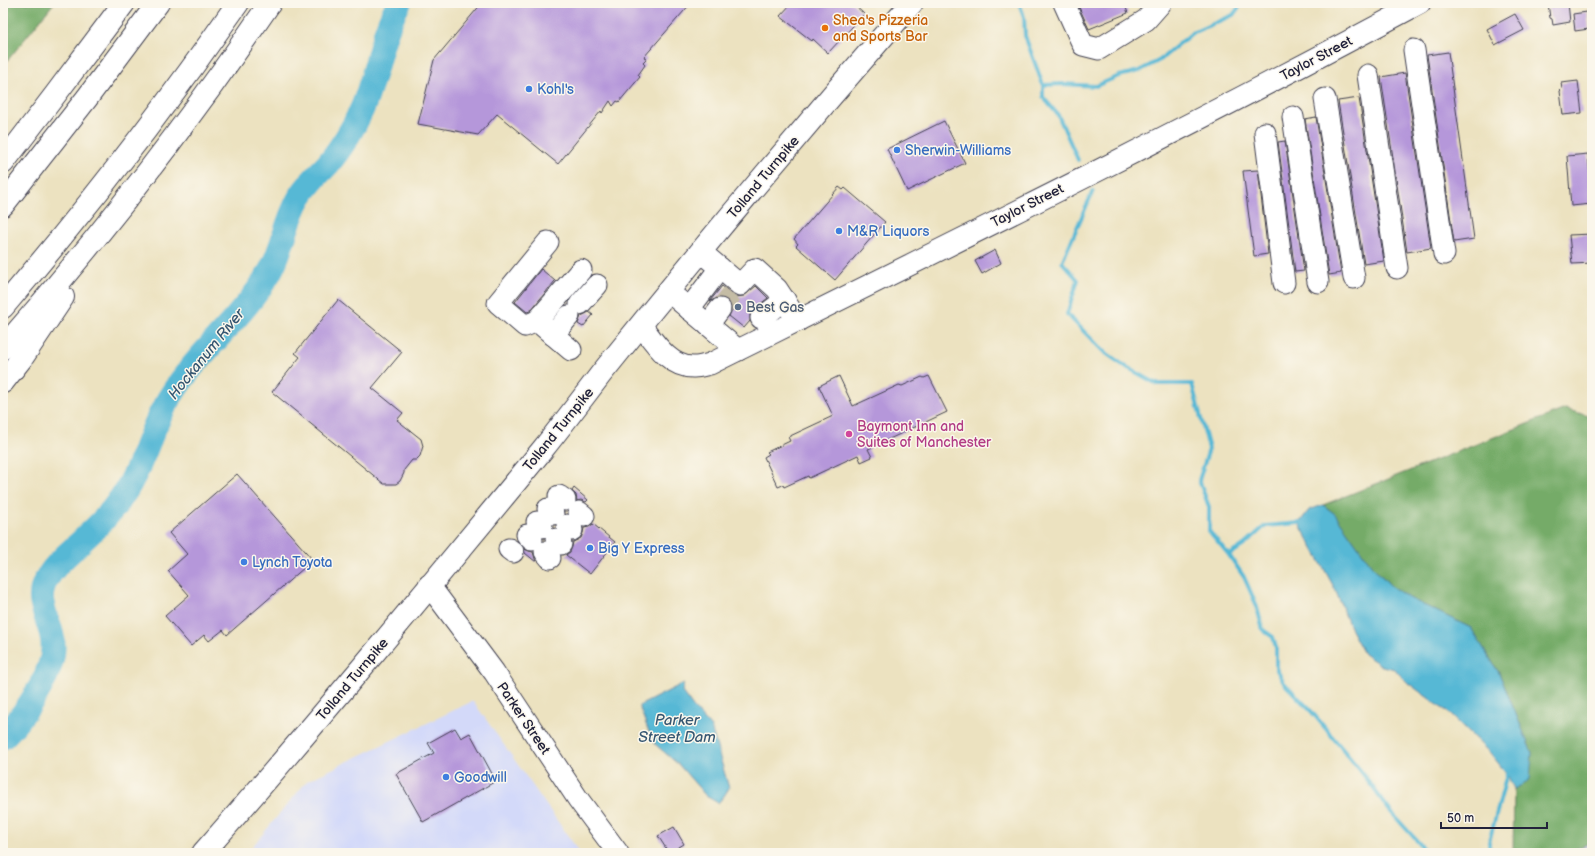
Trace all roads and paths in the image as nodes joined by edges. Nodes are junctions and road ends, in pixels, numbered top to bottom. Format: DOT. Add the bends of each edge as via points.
graph roads {
  1 [pos="124,3"];
  2 [pos="158,3"];
  3 [pos="238,3"];
  4 [pos="270,3"];
  5 [pos="912,3"];
  6 [pos="1064,3"];
  7 [pos="1420,3"];
  8 [pos="1153,7"];
  9 [pos="1414,50"];
  10 [pos="1368,75"];
  11 [pos="1325,99"];
  12 [pos="1293,117"];
  13 [pos="1266,132"];
  14 [pos="3,162"];
  15 [pos="147,173"];
  16 [pos="3,205"];
  17 [pos="548,242"];
  18 [pos="701,252"];
  19 [pos="1444,254"];
  20 [pos="1397,268"];
  21 [pos="581,270"];
  22 [pos="1354,278"];
  23 [pos="1318,282"];
  24 [pos="1284,283"];
  25 [pos="597,285"];
  26 [pos="669,292"];
  27 [pos="718,298"];
  28 [pos="784,300"];
  29 [pos="3,307"];
  30 [pos="761,318"];
  31 [pos="537,321"];
  32 [pos="798,321"];
  33 [pos="641,325"];
  34 [pos="553,335"];
  35 [pos="3,348"];
  36 [pos="570,350"];
  37 [pos="738,350"];
  38 [pos="3,382"];
  39 [pos="429,585"];
  40 [pos="203,853"];
  41 [pos="618,853"];
  1 -- 14 [label="main road"];
  2 -- 16 [label="main road"];
  3 -- 29 [label="main road" via="132,148"];
  4 -- 15 [label="main road"];
  5 -- 18 [label="main road, Tolland Turnpike"];
  6 -- 8 [label="street" via="1083,45 1099,49 1146,20"];
  7 -- 32 [label="street, Taylor Street" via="1325,54"];
  9 -- 19 [label="street"];
  10 -- 20 [label="street"];
  11 -- 22 [label="street"];
  12 -- 23 [label="street"];
  13 -- 24 [label="street"];
  15 -- 35 [label="main road"];
  15 -- 38 [label="main road" via="22,358"];
  17 -- 31 [label="street" via="498,302 525,326"];
  18 -- 26 [label="main road, Tolland Turnpike"];
  18 -- 27 [label="street"];
  21 -- 31 [label="street"];
  25 -- 34 [label="street"];
  26 -- 27 [label="street"];
  26 -- 33 [label="main road, Tolland Turnpike"];
  27 -- 28 [label="street" via="755,269 777,289"];
  27 -- 37 [label="street"];
  28 -- 30 [label="street"];
  28 -- 32 [label="street"];
  31 -- 34 [label="street"];
  32 -- 37 [label="street, Taylor Street"];
  33 -- 37 [label="street, Taylor Street" via="656,346 675,362 687,366 710,364"];
  33 -- 39 [label="main road, Tolland Turnpike"];
  34 -- 36 [label="street"];
  39 -- 40 [label="main road, Tolland Turnpike"];
  39 -- 41 [label="street, Parker Street" via="494,672 578,799"];
}
